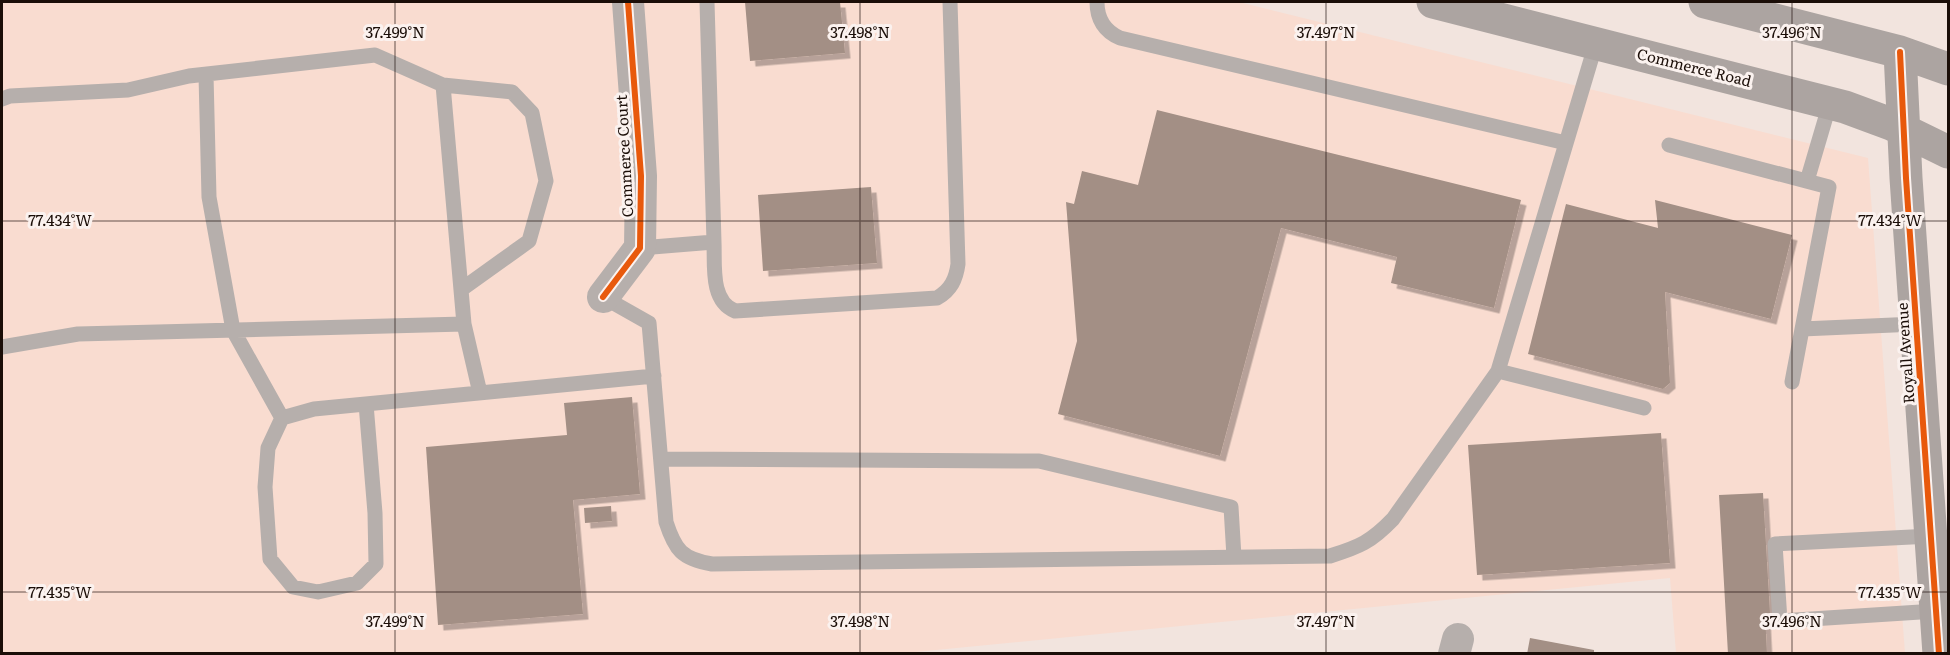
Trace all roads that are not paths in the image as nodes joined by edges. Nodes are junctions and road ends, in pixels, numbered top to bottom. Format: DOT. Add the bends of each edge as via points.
graph roads {
  1 [pos="628,2"];
  2 [pos="707,2"];
  3 [pos="950,2"];
  4 [pos="1097,2"];
  5 [pos="1433,2"];
  6 [pos="1705,2"];
  7 [pos="1596,43"];
  8 [pos="1900,52"];
  9 [pos="1948,69"];
  10 [pos="206,75"];
  11 [pos="443,85"];
  12 [pos="2,99"];
  13 [pos="1830,103"];
  14 [pos="1903,129"];
  15 [pos="1566,143"];
  16 [pos="1669,145"];
  17 [pos="1948,152"];
  18 [pos="1807,181"];
  19 [pos="714,242"];
  20 [pos="640,248"];
  21 [pos="462,289"];
  22 [pos="603,297"];
  23 [pos="464,324"];
  24 [pos="1916,324"];
  25 [pos="1802,329"];
  26 [pos="233,330"];
  27 [pos="2,346"];
  28 [pos="1498,371"];
  29 [pos="654,376"];
  30 [pos="1792,382"];
  31 [pos="480,393"];
  32 [pos="366,404"];
  33 [pos="1644,408"];
  34 [pos="282,418"];
  35 [pos="661,459"];
  36 [pos="1931,536"];
  37 [pos="1234,557"];
  38 [pos="1936,611"];
  39 [pos="1939,654"];
  1 -- 20 [label="street, Commerce Court" via="641,176"];
  2 -- 19 [label="lane"];
  3 -- 19 [label="lane" via="958,264 957,275 945,293 937,298 735,311 722,302 717,292"];
  4 -- 15 [label="lane" via="1107,30 1120,38"];
  5 -- 7 [label="main road, Commerce Road"];
  6 -- 8 [label="main road"];
  7 -- 13 [label="main road, Commerce Road"];
  7 -- 15 [label="lane"];
  8 -- 9 [label="main road"];
  8 -- 14 [label="main road, Royall Avenue"];
  10 -- 11 [label="lane" via="375,55"];
  10 -- 12 [label="lane" via="128,90"];
  10 -- 26 [label="lane" via="209,197"];
  11 -- 21 [label="lane"];
  11 -- 21 [label="lane" via="512,92 532,113 546,182 529,241"];
  13 -- 14 [label="main road, Commerce Road"];
  13 -- 18 [label="lane"];
  14 -- 17 [label="main road, Commerce Road"];
  14 -- 24 [label="main road, Royall Avenue"];
  15 -- 28 [label="lane"];
  16 -- 18 [label="lane"];
  18 -- 25 [label="lane" via="1829,187"];
  19 -- 20 [label="lane"];
  20 -- 22 [label="street"];
  21 -- 23 [label="lane"];
  22 -- 29 [label="lane" via="649,323"];
  23 -- 26 [label="lane"];
  23 -- 31 [label="lane"];
  24 -- 25 [label="lane"];
  24 -- 36 [label="main road, Royall Avenue"];
  25 -- 30 [label="lane"];
  26 -- 27 [label="lane" via="78,334"];
  26 -- 34 [label="lane"];
  28 -- 33 [label="lane"];
  28 -- 37 [label="lane" via="1378,535 1359,547 1330,556"];
  29 -- 31 [label="lane"];
  29 -- 35 [label="lane"];
  31 -- 32 [label="lane"];
  32 -- 34 [label="lane" via="314,409"];
  32 -- 34 [label="lane" via="376,564 357,583 318,592 293,587 270,559 268,448"];
  35 -- 37 [label="lane" via="1039,461 1231,507"];
  35 -- 37 [label="lane" via="671,540 682,555 704,563"];
  36 -- 38 [label="main road, Royall Avenue"];
  36 -- 38 [label="lane" via="1775,544 1778,599 1780,621"];
  38 -- 39 [label="main road, Royall Avenue"];
}
